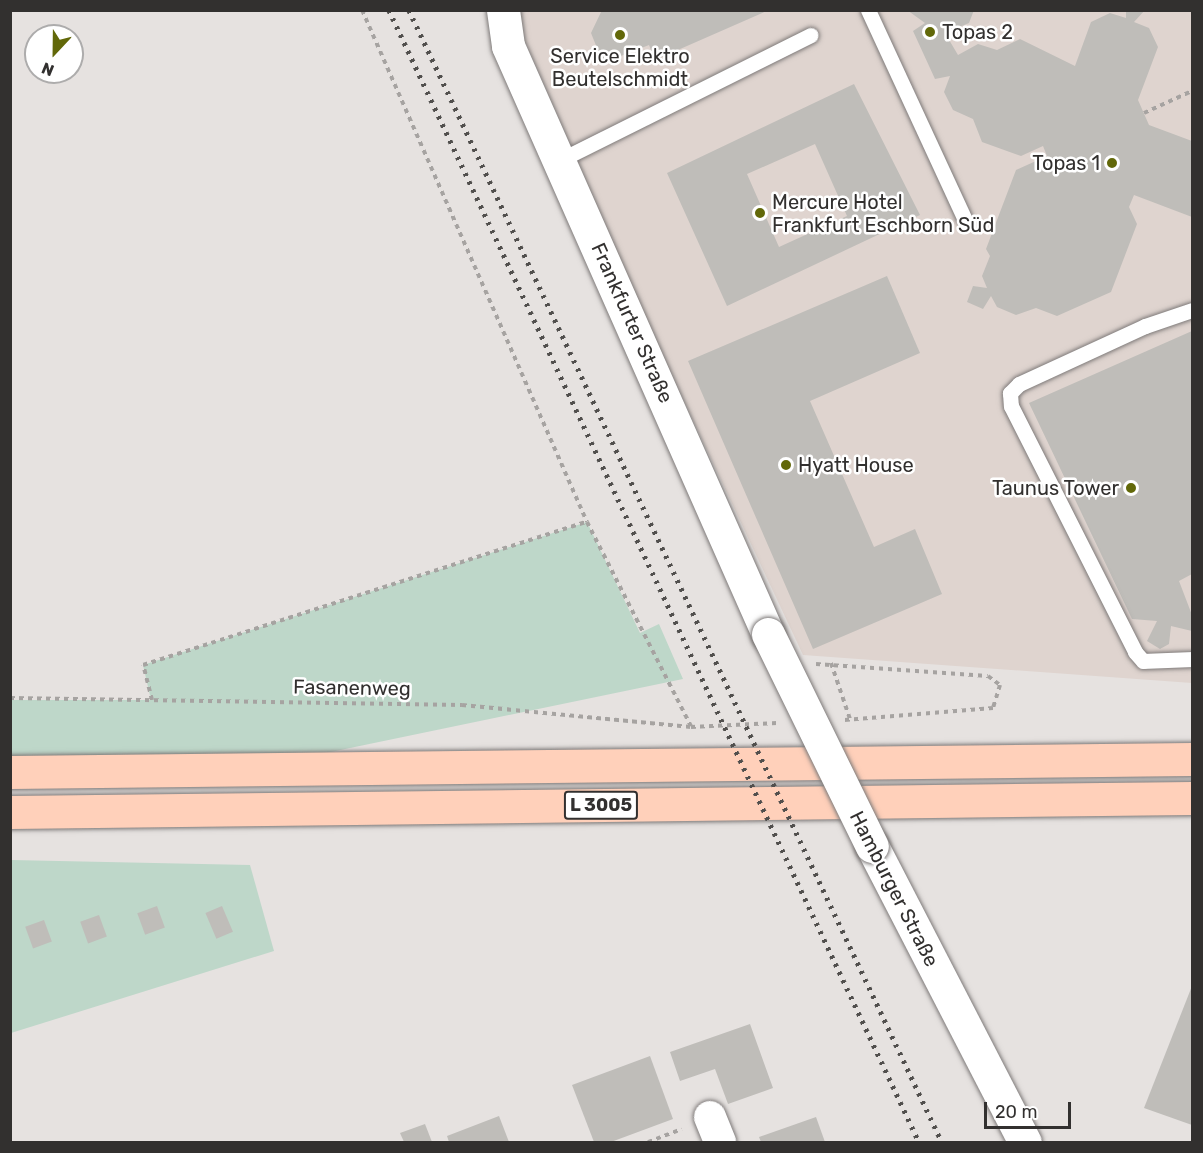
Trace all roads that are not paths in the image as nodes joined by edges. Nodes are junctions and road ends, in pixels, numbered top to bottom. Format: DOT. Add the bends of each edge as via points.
graph roads {
  1 [pos="503,10"];
  2 [pos="868,10"];
  3 [pos="811,35"];
  4 [pos="560,160"];
  5 [pos="964,218"];
  6 [pos="1192,310"];
  7 [pos="768,634"];
  8 [pos="1192,659"];
  9 [pos="1192,759"];
  10 [pos="10,772"];
  11 [pos="1192,798"];
  12 [pos="10,812"];
  13 [pos="1025,1143"];
  1 -- 4 [label="street, Frankfurter Straße" via="508,46"];
  2 -- 5 [label="lane"];
  3 -- 4 [label="lane"];
  4 -- 7 [label="street, Frankfurter Straße"];
  6 -- 8 [label="lane" via="1124,335 1019,384 1010,393 1011,405 1135,652 1143,661"];
  7 -- 13 [label="street, Hamburger Straße, bridge"];
  9 -- 10 [label="highway, L 3005"];
  11 -- 12 [label="highway, L 3005"];
}
